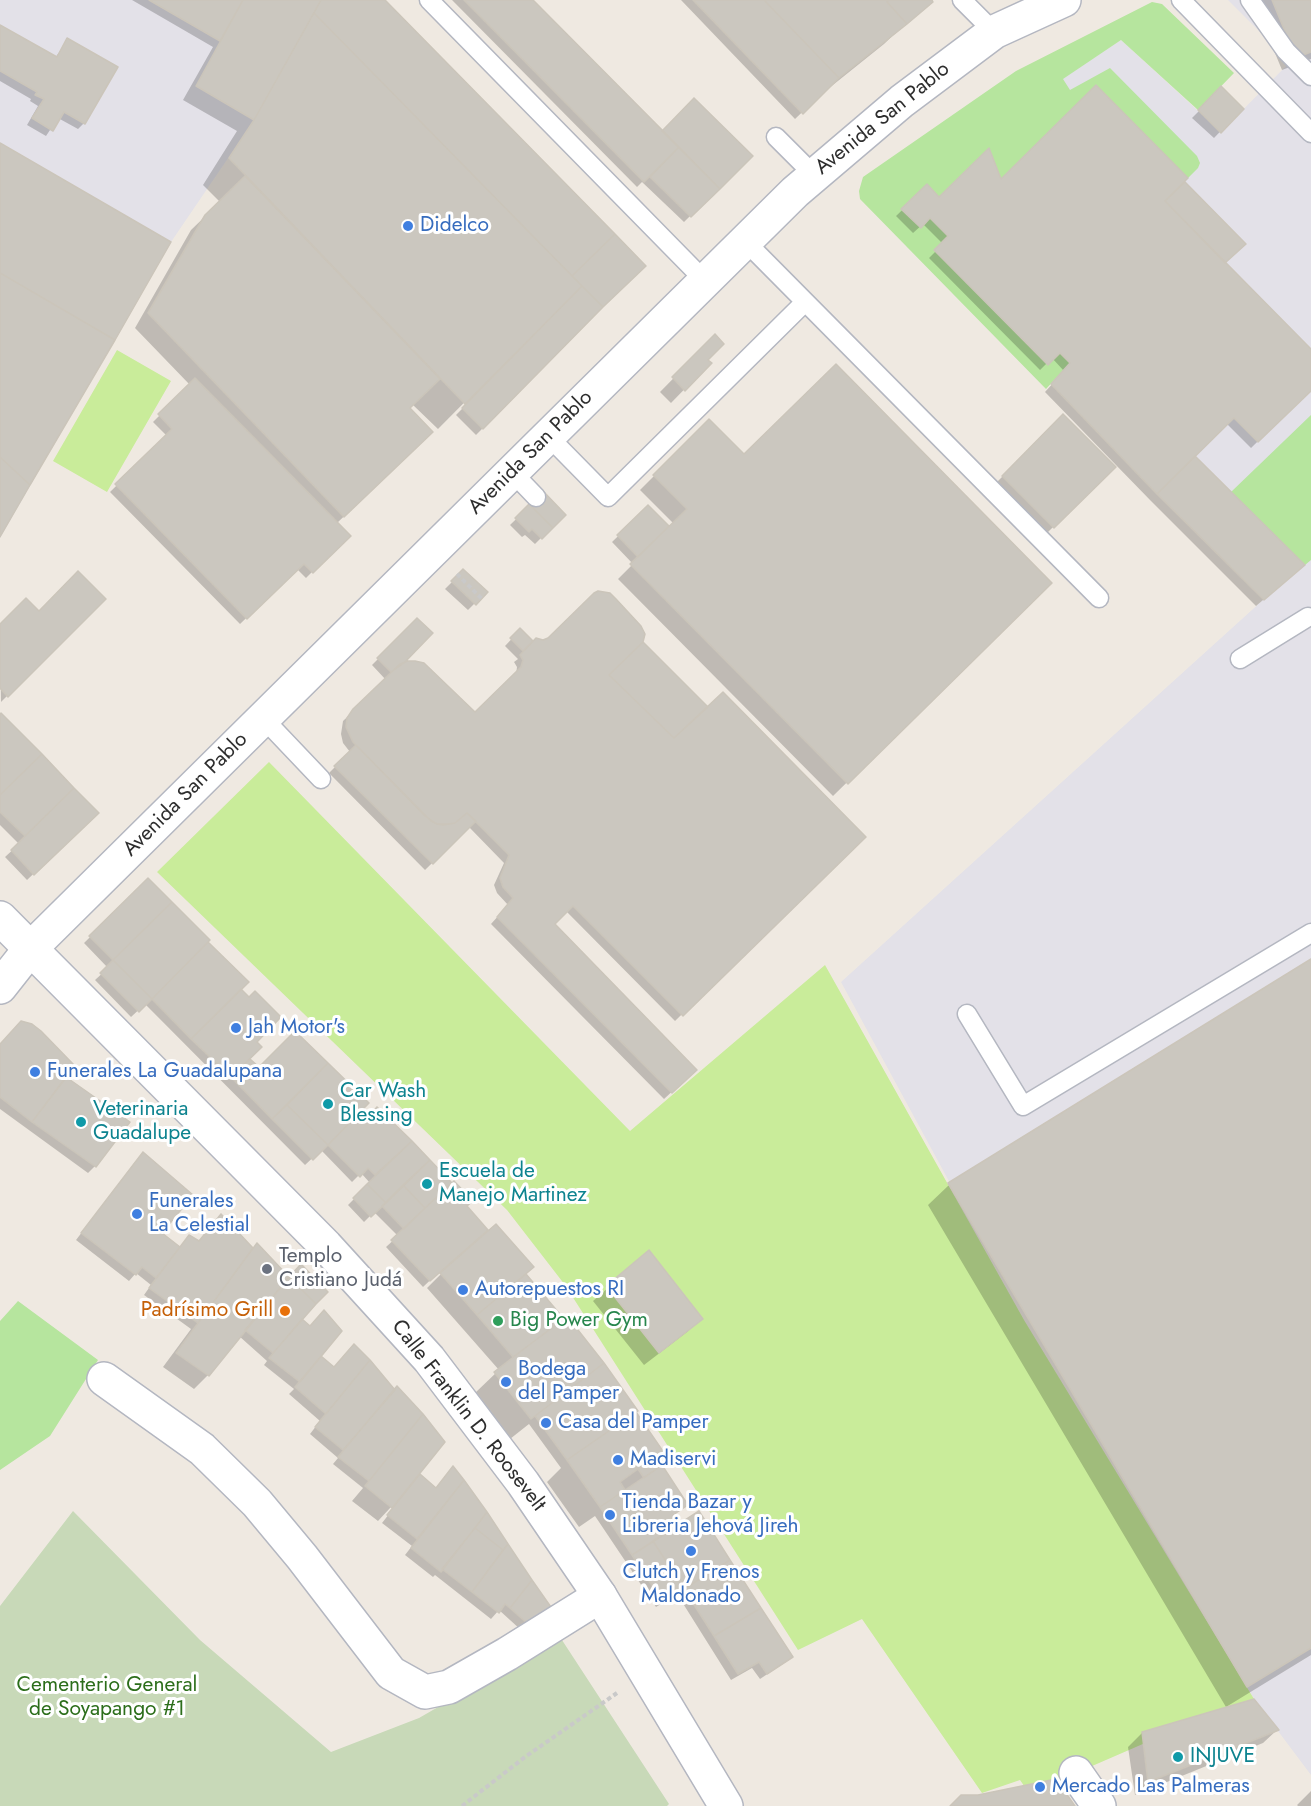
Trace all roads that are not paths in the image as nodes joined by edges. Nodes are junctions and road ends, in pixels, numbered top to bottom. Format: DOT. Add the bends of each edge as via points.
graph roads {
  1 [pos="429,0"];
  2 [pos="962,0"];
  3 [pos="1064,0"];
  4 [pos="1181,0"];
  5 [pos="1250,0"];
  6 [pos="994,33"];
  7 [pos="1311,76"];
  8 [pos="1311,134"];
  9 [pos="776,137"];
  10 [pos="814,175"];
  11 [pos="745,241"];
  12 [pos="705,281"];
  13 [pos="805,302"];
  14 [pos="548,436"];
  15 [pos="513,472"];
  16 [pos="536,497"];
  17 [pos="1099,598"];
  18 [pos="1308,617"];
  19 [pos="1240,659"];
  20 [pos="263,718"];
  21 [pos="321,779"];
  22 [pos="0,918"];
  23 [pos="1311,933"];
  24 [pos="30,949"];
  25 [pos="0,987"];
  26 [pos="967,1014"];
  27 [pos="104,1379"];
  28 [pos="600,1596"];
  29 [pos="1076,1773"];
  30 [pos="726,1806"];
  31 [pos="1099,1806"];
  1 -- 12 [label="lane"];
  2 -- 6 [label="lane"];
  3 -- 6 [label="street, Avenida San Pablo"];
  4 -- 8 [label="lane"];
  5 -- 7 [label="lane" via="1286,51"];
  6 -- 10 [label="street, Avenida San Pablo" via="902,101"];
  9 -- 10 [label="lane"];
  10 -- 11 [label="street, Avenida San Pablo"];
  11 -- 12 [label="street, Avenida San Pablo"];
  11 -- 13 [label="lane"];
  12 -- 14 [label="street, Avenida San Pablo"];
  13 -- 14 [label="lane" via="608,496"];
  13 -- 17 [label="lane"];
  14 -- 15 [label="street, Avenida San Pablo"];
  15 -- 16 [label="lane"];
  15 -- 20 [label="street, Avenida San Pablo"];
  18 -- 19 [label="lane"];
  20 -- 21 [label="lane"];
  20 -- 24 [label="street, Avenida San Pablo"];
  22 -- 24 [label="street, Calle Franklin D. Roosevelt"];
  23 -- 26 [label="lane" via="1023,1106"];
  24 -- 25 [label="street, Avenida San Pablo"];
  24 -- 28 [label="street, Calle Franklin D. Roosevelt" via="326,1246 429,1359"];
  27 -- 28 [label="street" via="202,1449 257,1503 392,1673 425,1692 449,1687"];
  28 -- 30 [label="street, Calle Franklin D. Roosevelt"];
  29 -- 31 [label="street"];
}
